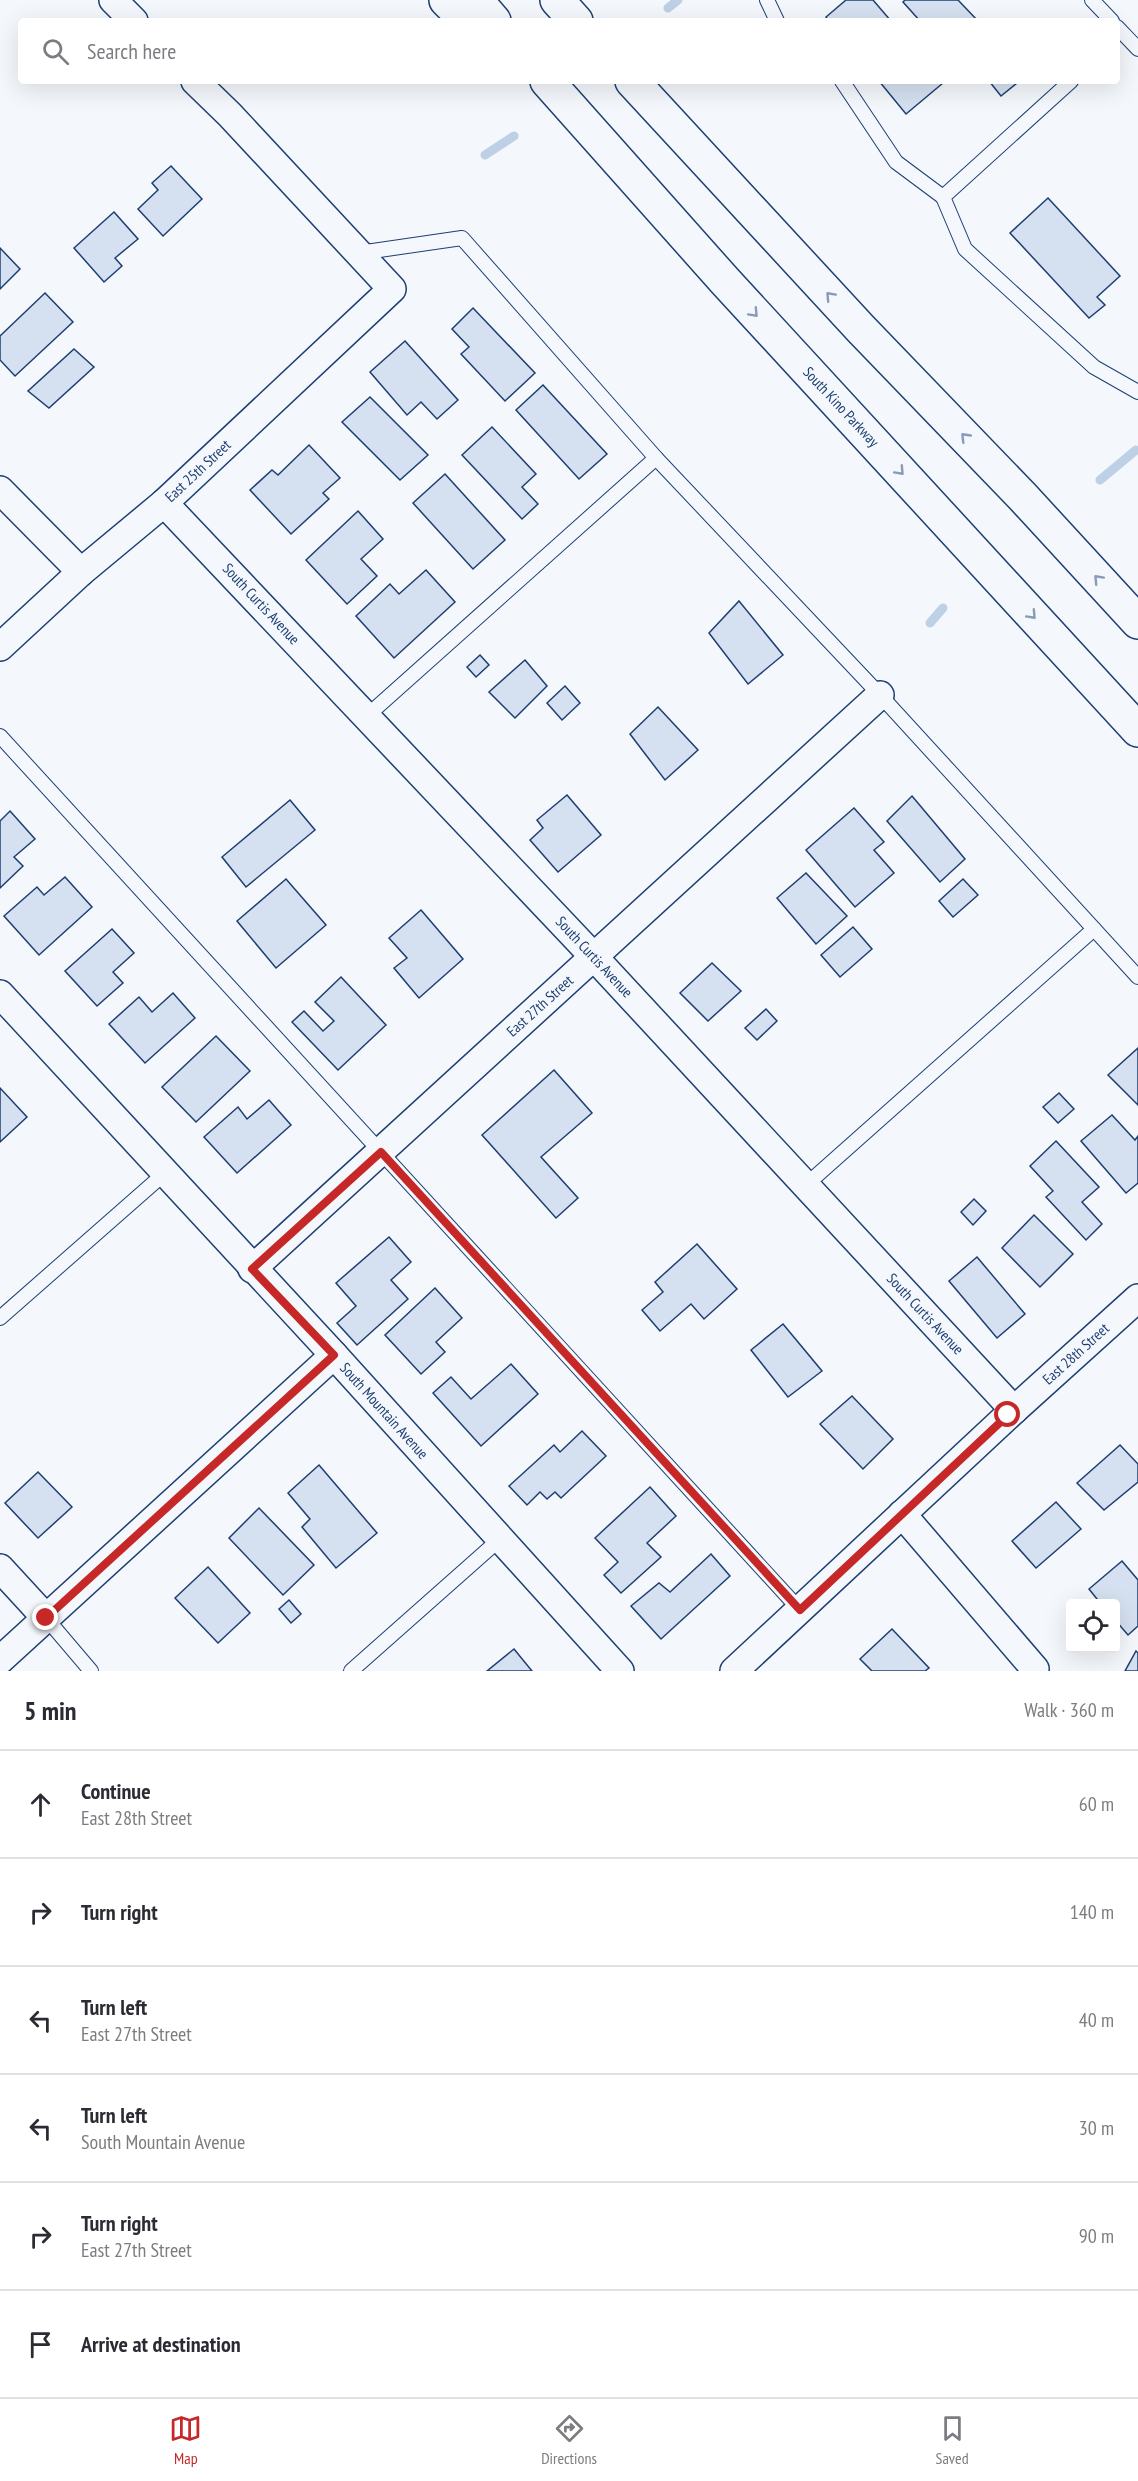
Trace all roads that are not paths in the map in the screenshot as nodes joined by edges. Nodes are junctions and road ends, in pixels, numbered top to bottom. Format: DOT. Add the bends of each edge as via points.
graph roads {
  1 [pos="113,0"];
  2 [pos="446,0"];
  3 [pos="476,0"];
  4 [pos="557,0"];
  5 [pos="581,0"];
  6 [pos="767,0"];
  7 [pos="1092,0"];
  8 [pos="131,18"];
  9 [pos="464,18"];
  10 [pos="491,18"];
  11 [pos="573,18"];
  12 [pos="595,18"];
  13 [pos="776,18"];
  14 [pos="1109,18"];
  15 [pos="1120,34"];
  16 [pos="1138,49"];
  17 [pos="198,84"];
  18 [pos="529,84"];
  19 [pos="550,84"];
  20 [pos="635,84"];
  21 [pos="644,84"];
  22 [pos="844,84"];
  23 [pos="1068,84"];
  24 [pos="690,144"];
  25 [pos="943,197"];
  26 [pos="359,253"];
  27 [pos="725,281"];
  28 [pos="1138,392"];
  29 [pos="656,458"];
  30 [pos="0,490"];
  31 [pos="164,502"];
  32 [pos="81,572"];
  33 [pos="1138,622"];
  34 [pos="0,647"];
  35 [pos="880,695"];
  36 [pos="367,716"];
  37 [pos="1138,730"];
  38 [pos="0,736"];
  39 [pos="1094,929"];
  40 [pos="594,957"];
  41 [pos="1138,977"];
  42 [pos="0,994"];
  43 [pos="381,1152"];
  44 [pos="165,1173"];
  45 [pos="806,1185"];
  46 [pos="252,1269"];
  47 [pos="1138,1298"];
  48 [pos="0,1318"];
  49 [pos="334,1355"];
  50 [pos="1011,1413"];
  51 [pos="902,1514"];
  52 [pos="500,1539"];
  53 [pos="0,1568"];
  54 [pos="800,1610"];
  55 [pos="46,1618"];
  56 [pos="0,1660"];
  57 [pos="1035,1669"];
  58 [pos="91,1671"];
  59 [pos="351,1671"];
  60 [pos="620,1671"];
  61 [pos="734,1671"];
  1 -- 8 [label="street"];
  2 -- 9 [label="main road"];
  3 -- 10 [label="main road"];
  4 -- 11 [label="main road"];
  5 -- 12 [label="main road"];
  6 -- 13 [label="lane"];
  7 -- 14 [label="lane"];
  15 -- 16 [label="lane"];
  17 -- 26 [label="street"];
  18 -- 27 [label="main road"];
  19 -- 27 [label="main road, South Kino Parkway"];
  20 -- 24 [label="main road"];
  21 -- 24 [label="main road"];
  22 -- 25 [label="lane" via="896,162"];
  23 -- 25 [label="lane"];
  33 -- 24 [label="main road, one-way"];
  25 -- 28 [label="lane" via="965,249 1094,367"];
  26 -- 29 [label="lane" via="462,238"];
  26 -- 31 [label="street, East 25th Street" via="392,289"];
  27 -- 37 [label="main road, South Kino Parkway, one-way"];
  29 -- 35 [label="lane"];
  29 -- 36 [label="lane"];
  30 -- 32 [label="street"];
  31 -- 32 [label="street, East 25th Street"];
  31 -- 36 [label="street, South Curtis Avenue"];
  32 -- 34 [label="street, East 25th Street"];
  35 -- 39 [label="lane"];
  35 -- 40 [label="street, East 27th Street"];
  36 -- 40 [label="street, South Curtis Avenue"];
  38 -- 43 [label="lane"];
  39 -- 41 [label="lane"];
  39 -- 45 [label="lane"];
  40 -- 43 [label="street, East 27th Street"];
  40 -- 45 [label="street, South Curtis Avenue"];
  42 -- 44 [label="street, South Mountain Avenue"];
  43 -- 46 [label="street, East 27th Street"];
  43 -- 54 [label="lane"];
  44 -- 46 [label="street, South Mountain Avenue"];
  44 -- 48 [label="lane"];
  45 -- 50 [label="street, South Curtis Avenue"];
  46 -- 49 [label="street, South Mountain Avenue"];
  47 -- 50 [label="street, East 28th Street"];
  49 -- 52 [label="street, South Mountain Avenue"];
  49 -- 55 [label="street"];
  50 -- 51 [label="street, East 28th Street"];
  51 -- 54 [label="street, East 28th Street"];
  51 -- 57 [label="street"];
  52 -- 59 [label="lane"];
  52 -- 60 [label="street, South Mountain Avenue"];
  53 -- 55 [label="street"];
  54 -- 61 [label="street, East 28th Street"];
  55 -- 56 [label="street"];
  55 -- 58 [label="lane"];
}
